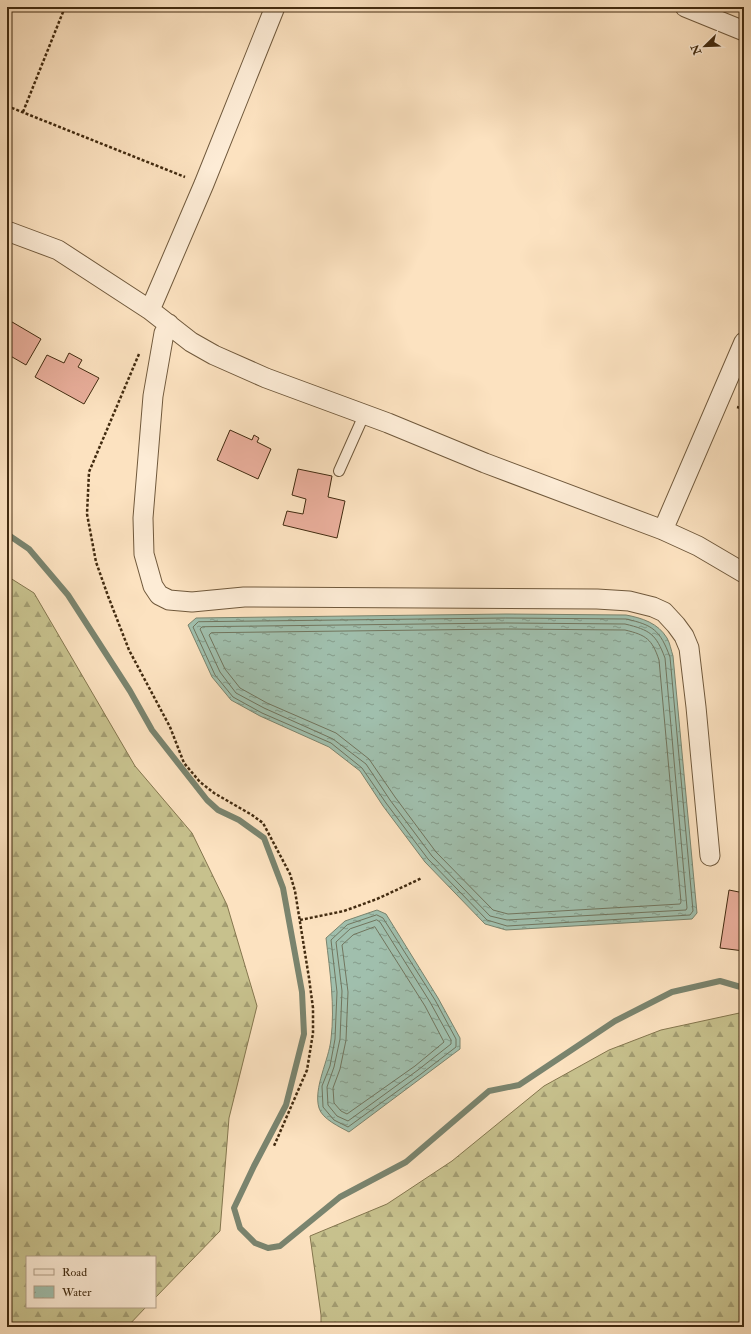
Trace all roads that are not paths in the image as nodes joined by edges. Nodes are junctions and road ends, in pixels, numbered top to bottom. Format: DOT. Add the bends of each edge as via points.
graph roads {
  1 [pos="276,7"];
  2 [pos="685,7"];
  3 [pos="744,31"];
  4 [pos="7,231"];
  5 [pos="150,310"];
  6 [pos="169,324"];
  7 [pos="744,342"];
  8 [pos="364,415"];
  9 [pos="339,472"];
  10 [pos="663,530"];
  11 [pos="744,574"];
  12 [pos="710,856"];
  1 -- 5 [label="street"];
  2 -- 3 [label="street"];
  4 -- 5 [label="street" via="58,250"];
  5 -- 6 [label="street"];
  6 -- 8 [label="street" via="191,342 214,355 266,378"];
  6 -- 12 [label="street" via="164,333 153,396 143,518 144,554 153,586 159,595 169,600 192,602 244,597 597,599 629,601 664,612 676,624 689,648"];
  7 -- 10 [label="street"];
  8 -- 9 [label="lane"];
  8 -- 10 [label="street"];
  10 -- 11 [label="street" via="698,546"];
}
